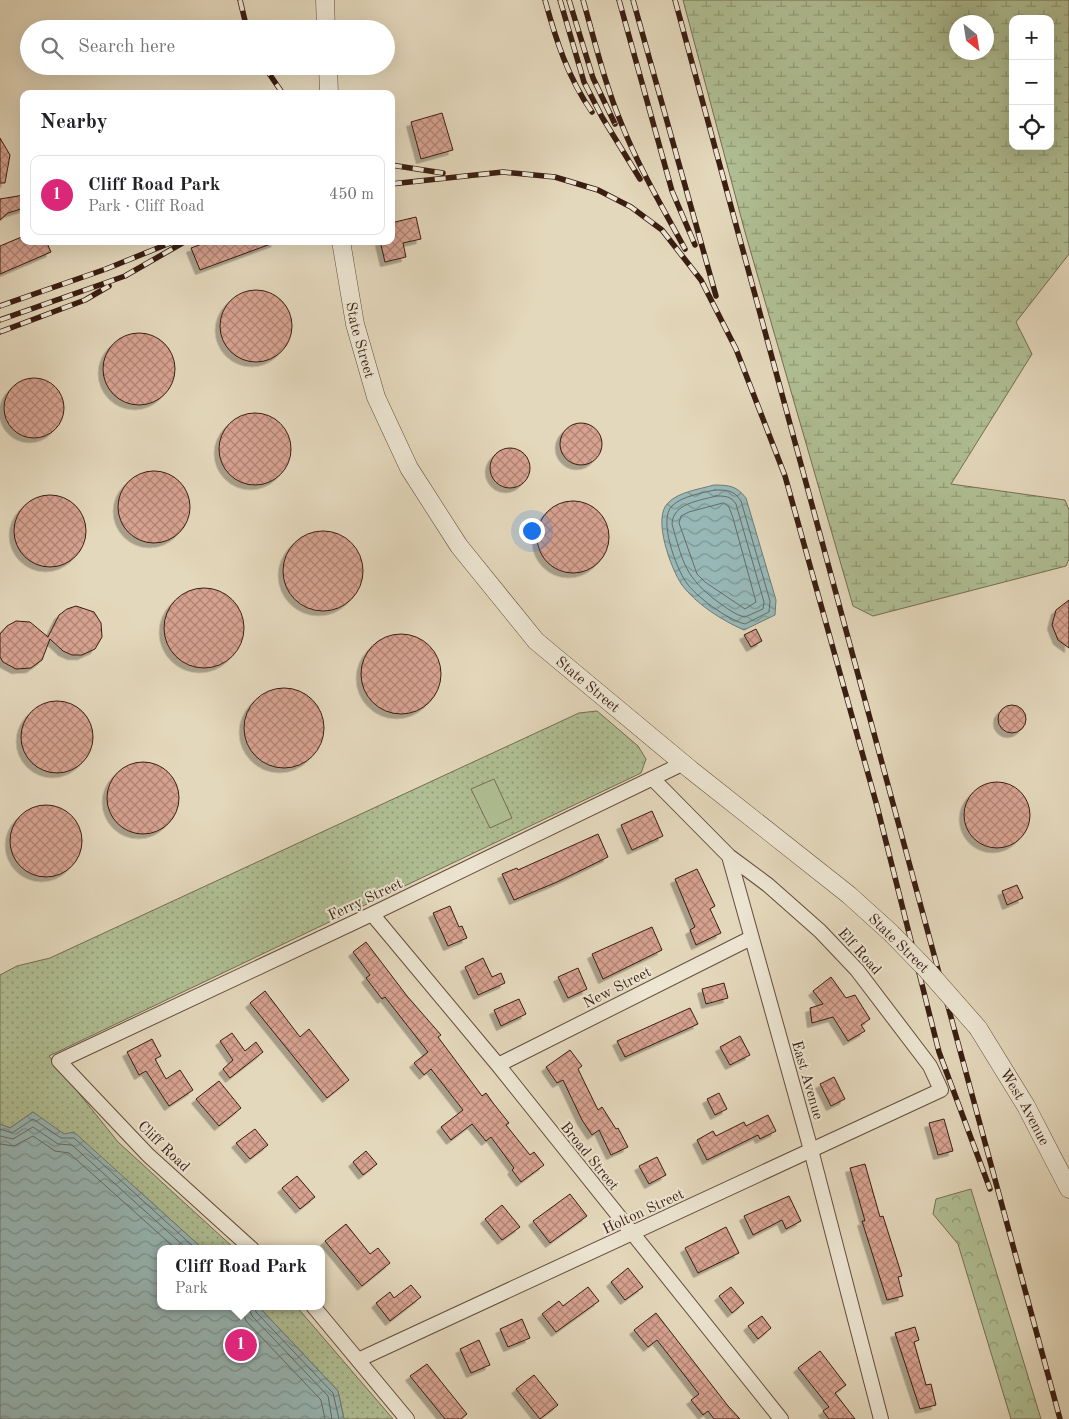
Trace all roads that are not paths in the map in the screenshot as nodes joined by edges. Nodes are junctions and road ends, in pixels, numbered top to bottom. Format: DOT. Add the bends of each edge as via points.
graph roads {
  1 [pos="325,0"];
  2 [pos="326,20"];
  3 [pos="328,75"];
  4 [pos="328,90"];
  5 [pos="342,245"];
  6 [pos="684,763"];
  7 [pos="653,779"];
  8 [pos="729,856"];
  9 [pos="372,914"];
  10 [pos="751,938"];
  11 [pos="978,1028"];
  12 [pos="59,1061"];
  13 [pos="498,1066"];
  14 [pos="941,1090"];
  15 [pos="811,1150"];
  16 [pos="1069,1189"];
  17 [pos="632,1234"];
  18 [pos="248,1245"];
  19 [pos="316,1310"];
  20 [pos="358,1360"];
  21 [pos="408,1419"];
  22 [pos="781,1419"];
  23 [pos="881,1419"];
  1 -- 2 [label="street"];
  3 -- 4 [label="street"];
  5 -- 6 [label="street, State Street" via="354,324 376,397 409,468 460,546 536,641"];
  6 -- 7 [label="street, Ferry Street"];
  6 -- 11 [label="street, State Street, bridge" via="849,895 927,970"];
  7 -- 8 [label="street, East Avenue"];
  7 -- 9 [label="street, Ferry Street"];
  8 -- 10 [label="street, East Avenue"];
  8 -- 14 [label="street, Elf Road" via="820,931 857,970 930,1066"];
  9 -- 12 [label="street, Ferry Street"];
  9 -- 13 [label="street, Broad Street"];
  10 -- 13 [label="street, New Street"];
  10 -- 15 [label="street, East Avenue"];
  11 -- 16 [label="street, West Avenue" via="1026,1106"];
  12 -- 18 [label="street, Cliff Road" via="148,1155"];
  13 -- 17 [label="street, Broad Street"];
  14 -- 15 [label="street, Holton Street"];
  15 -- 17 [label="street, Holton Street"];
  15 -- 23 [label="street, East Avenue"];
  17 -- 20 [label="street, Holton Street"];
  17 -- 22 [label="street, Broad Street"];
  19 -- 20 [label="street"];
  20 -- 21 [label="street"];
}
